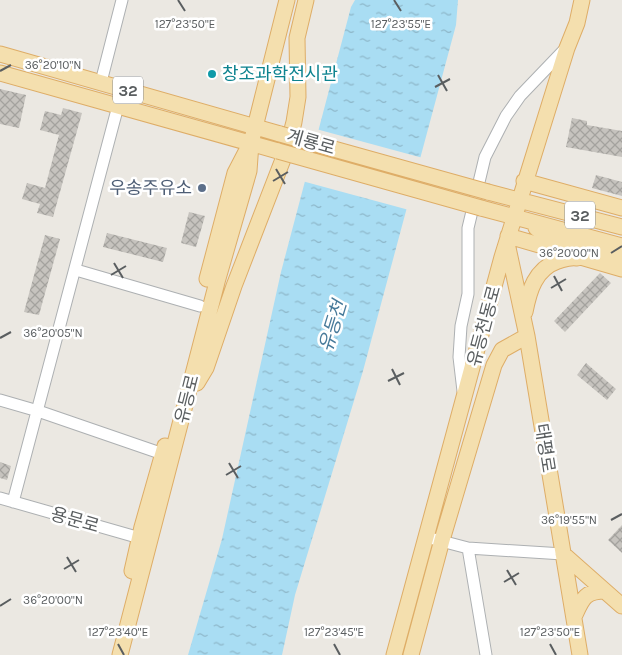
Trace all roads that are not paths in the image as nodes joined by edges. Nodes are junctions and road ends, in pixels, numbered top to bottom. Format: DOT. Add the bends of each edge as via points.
graph roads {
  1 [pos="122,0"];
  2 [pos="287,0"];
  3 [pos="306,0"];
  4 [pos="582,0"];
  5 [pos="567,48"];
  6 [pos="0,54"];
  7 [pos="0,73"];
  8 [pos="101,82"];
  9 [pos="118,106"];
  10 [pos="256,126"];
  11 [pos="251,142"];
  12 [pos="524,181"];
  13 [pos="518,199"];
  14 [pos="537,204"];
  15 [pos="622,208"];
  16 [pos="513,216"];
  17 [pos="622,219"];
  18 [pos="530,220"];
  19 [pos="622,227"];
  20 [pos="507,238"];
  21 [pos="622,246"];
  22 [pos="622,258"];
  23 [pos="588,260"];
  24 [pos="622,269"];
  25 [pos="76,270"];
  26 [pos="200,306"];
  27 [pos="524,319"];
  28 [pos="527,336"];
  29 [pos="464,398"];
  30 [pos="187,399"];
  31 [pos="0,400"];
  32 [pos="38,411"];
  33 [pos="162,454"];
  34 [pos="0,498"];
  35 [pos="14,502"];
  36 [pos="426,537"];
  37 [pos="145,539"];
  38 [pos="442,540"];
  39 [pos="468,548"];
  40 [pos="563,554"];
  41 [pos="605,591"];
  42 [pos="622,606"];
  43 [pos="574,617"];
  44 [pos="109,655"];
  45 [pos="120,655"];
  46 [pos="394,655"];
  47 [pos="411,655"];
  48 [pos="486,655"];
  49 [pos="580,655"];
  1 -- 8 [label="street"];
  2 -- 10 [label="main road, 유등로"];
  3 -- 30 [label="main road" via="297,38 298,97 287,149 206,368"];
  4 -- 5 [label="main road, 유등천동로"];
  5 -- 12 [label="main road, 유등천동로"];
  5 -- 29 [label="street" via="520,96 485,157 468,228 468,294 459,356"];
  6 -- 8 [label="main road, 계룡로 / 32"];
  7 -- 9 [label="main road, 계룡로 / 32"];
  8 -- 10 [label="main road, 계룡로 / 32"];
  9 -- 11 [label="main road, 계룡로 / 32"];
  9 -- 25 [label="street"];
  10 -- 11 [label="main road, 유등로"];
  10 -- 13 [label="main road, 계룡로 / 32, bridge"];
  11 -- 16 [label="main road, 계룡로 / 32, bridge"];
  11 -- 26 [label="main road, 유등로" via="235,172"];
  11 -- 30 [label="main road, 유등로" via="249,171"];
  12 -- 13 [label="main road, 유등천동로"];
  12 -- 15 [label="main road"];
  13 -- 14 [label="main road, 계룡로 / 32"];
  13 -- 16 [label="main road, 유등천동로"];
  14 -- 17 [label="main road" via="546,198"];
  14 -- 19 [label="main road, 계룡로 / 32"];
  16 -- 18 [label="main road, 계룡로 / 32"];
  16 -- 20 [label="main road, 유등천동로"];
  18 -- 21 [label="main road, 계룡로 / 32"];
  18 -- 22 [label="main road" via="549,236"];
  20 -- 23 [label="main road"];
  20 -- 27 [label="main road, 태평로"];
  20 -- 29 [label="main road, 유등천동로"];
  23 -- 24 [label="main road"];
  23 -- 27 [label="main road" via="570,257 542,270 529,293"];
  25 -- 26 [label="street"];
  25 -- 32 [label="street"];
  26 -- 33 [label="main road, 유등로"];
  27 -- 28 [label="main road, 태평로"];
  28 -- 38 [label="main road, 유등천동로" via="502,350 494,365"];
  28 -- 40 [label="main road, 태평로"];
  29 -- 36 [label="main road, 유등천동로"];
  30 -- 37 [label="main road, 유등로"];
  31 -- 32 [label="street"];
  32 -- 33 [label="street"];
  32 -- 35 [label="street"];
  33 -- 37 [label="main road, 유등로"];
  34 -- 35 [label="street, 용문로"];
  35 -- 37 [label="street, 용문로"];
  36 -- 38 [label="street"];
  36 -- 46 [label="main road, 유등천동로"];
  37 -- 44 [label="main road, 유등로" via="136,558"];
  37 -- 45 [label="main road, 유등로"];
  38 -- 39 [label="street"];
  38 -- 47 [label="main road, 유등천동로"];
  39 -- 40 [label="street"];
  39 -- 48 [label="street"];
  40 -- 41 [label="main road"];
  40 -- 43 [label="main road, 태평로"];
  41 -- 42 [label="main road"];
  41 -- 43 [label="main road" via="594,591 583,600"];
  43 -- 49 [label="main road, 태평로"];
}
